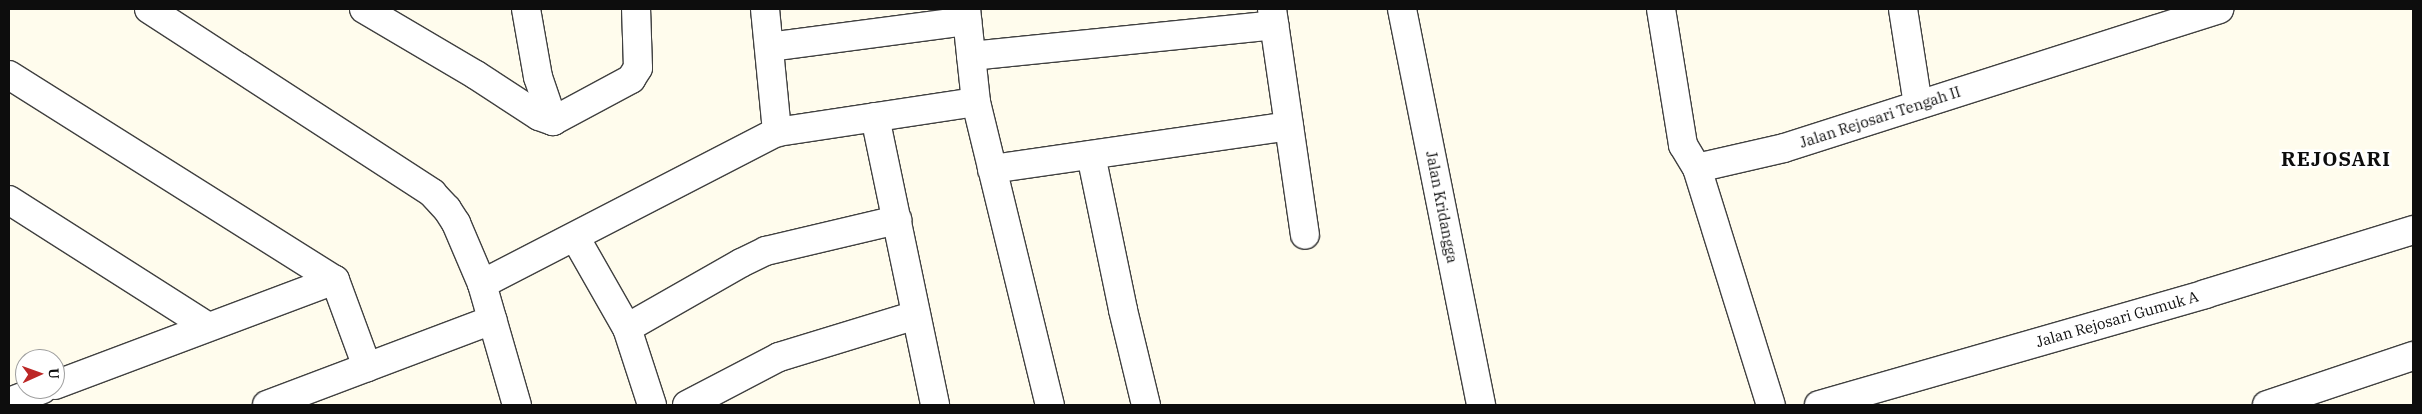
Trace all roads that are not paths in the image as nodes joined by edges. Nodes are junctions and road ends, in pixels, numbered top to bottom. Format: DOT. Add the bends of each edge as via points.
graph roads {
  1 [pos="149,9"];
  2 [pos="364,9"];
  3 [pos="526,9"];
  4 [pos="636,9"];
  5 [pos="765,9"];
  6 [pos="1402,9"];
  7 [pos="1661,9"];
  8 [pos="1903,9"];
  9 [pos="2219,9"];
  10 [pos="966,15"];
  11 [pos="1273,17"];
  12 [pos="2141,21"];
  13 [pos="768,48"];
  14 [pos="971,56"];
  15 [pos="9,76"];
  16 [pos="976,102"];
  17 [pos="1918,105"];
  18 [pos="876,117"];
  19 [pos="553,121"];
  20 [pos="1289,126"];
  21 [pos="777,132"];
  22 [pos="1091,155"];
  23 [pos="1697,168"];
  24 [pos="992,170"];
  25 [pos="9,200"];
  26 [pos="897,220"];
  27 [pos="2413,230"];
  28 [pos="1305,235"];
  29 [pos="575,236"];
  30 [pos="335,280"];
  31 [pos="482,284"];
  32 [pos="916,315"];
  33 [pos="492,320"];
  34 [pos="208,327"];
  35 [pos="627,328"];
  36 [pos="2413,356"];
  37 [pos="368,367"];
  38 [pos="65,381"];
  39 [pos="267,405"];
  40 [pos="517,405"];
  41 [pos="652,405"];
  42 [pos="687,405"];
  43 [pos="935,405"];
  44 [pos="1050,405"];
  45 [pos="1146,405"];
  46 [pos="1481,405"];
  47 [pos="1771,405"];
  48 [pos="1819,405"];
  49 [pos="2267,405"];
  1 -- 31 [label="street" via="432,193 456,223"];
  2 -- 19 [label="street" via="539,116"];
  3 -- 19 [label="street" via="538,77"];
  4 -- 19 [label="street" via="638,68 631,79"];
  5 -- 13 [label="street"];
  6 -- 46 [label="street, Jalan Kridangga"];
  7 -- 23 [label="street" via="1683,145"];
  8 -- 17 [label="street"];
  9 -- 12 [label="street, Jalan Rejosari Tengah II"];
  10 -- 13 [label="street"];
  10 -- 14 [label="street"];
  11 -- 14 [label="street"];
  11 -- 20 [label="street"];
  12 -- 17 [label="street, Jalan Rejosari Tengah II"];
  13 -- 21 [label="street"];
  14 -- 16 [label="street"];
  15 -- 30 [label="street"];
  16 -- 18 [label="street"];
  16 -- 24 [label="street"];
  17 -- 23 [label="street, Jalan Rejosari Tengah II" via="1784,148"];
  18 -- 21 [label="street"];
  18 -- 26 [label="street"];
  20 -- 22 [label="street"];
  20 -- 28 [label="street"];
  21 -- 29 [label="street"];
  22 -- 24 [label="street"];
  22 -- 45 [label="street"];
  23 -- 47 [label="street"];
  24 -- 44 [label="street"];
  25 -- 34 [label="street"];
  26 -- 32 [label="street"];
  26 -- 35 [label="street" via="766,251"];
  27 -- 48 [label="street, Jalan Rejosari Gumuk A" via="2205,294"];
  29 -- 31 [label="street"];
  29 -- 35 [label="street"];
  30 -- 34 [label="street"];
  30 -- 37 [label="street"];
  31 -- 33 [label="street"];
  32 -- 42 [label="street" via="779,357"];
  32 -- 43 [label="street"];
  33 -- 37 [label="street"];
  33 -- 40 [label="street"];
  34 -- 38 [label="street"];
  35 -- 41 [label="street"];
  36 -- 49 [label="street"];
  37 -- 39 [label="street"];
}
